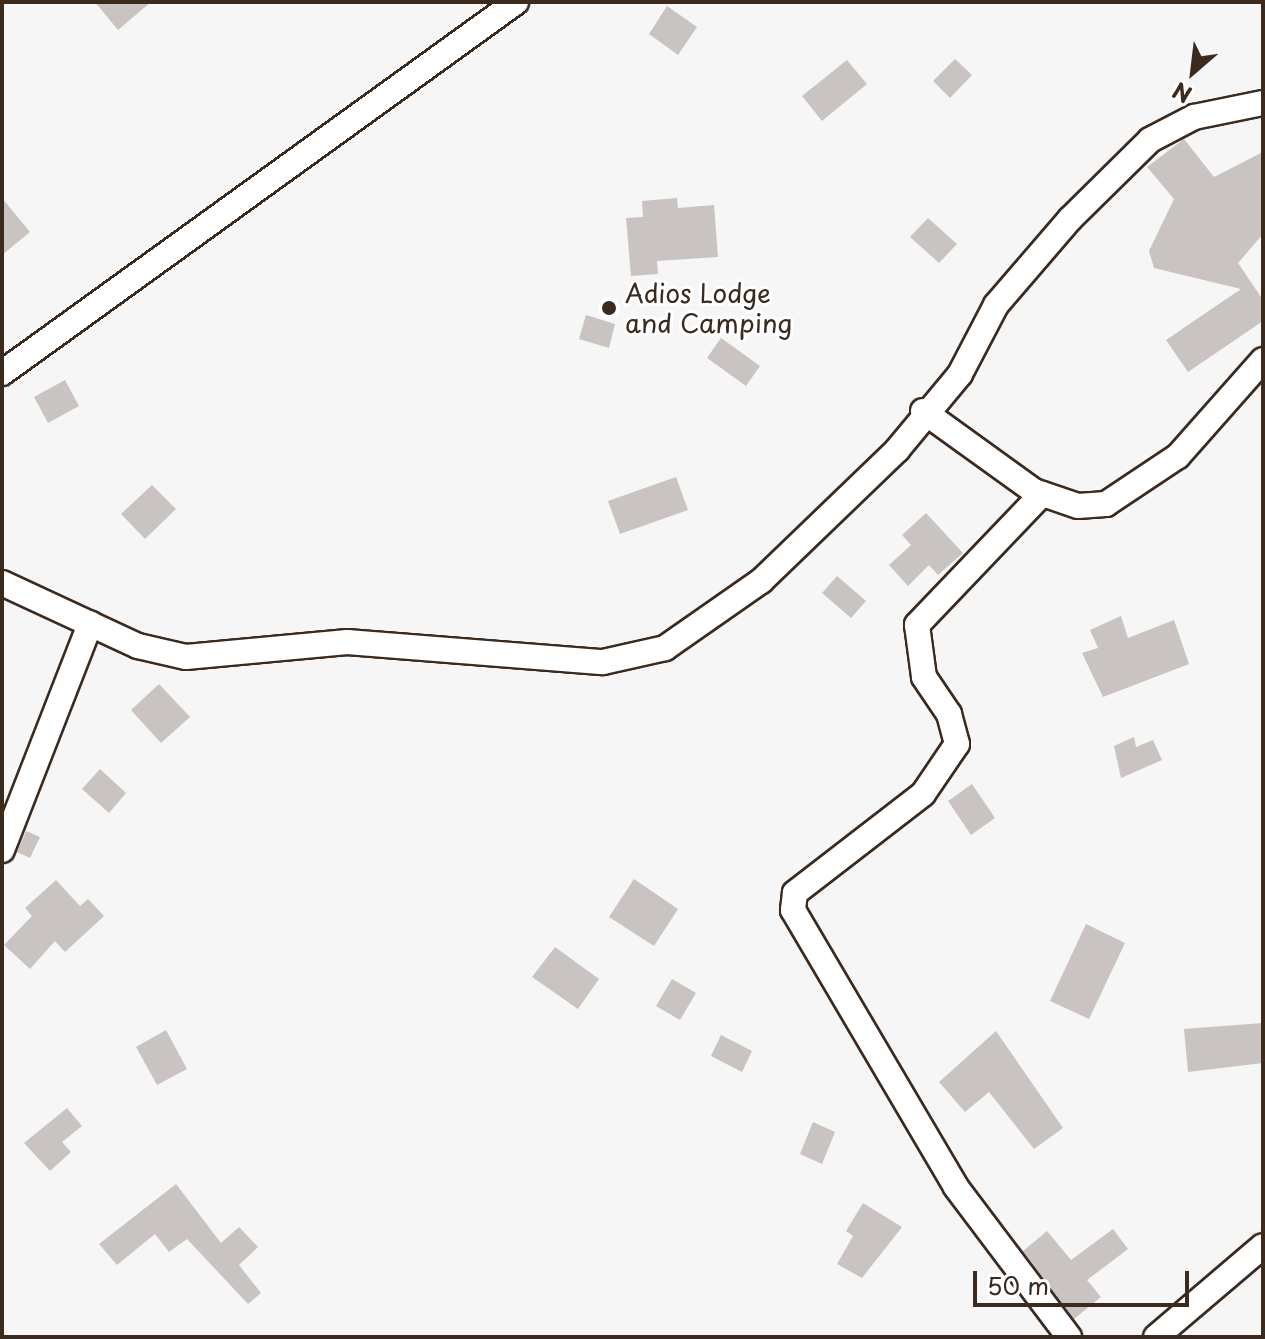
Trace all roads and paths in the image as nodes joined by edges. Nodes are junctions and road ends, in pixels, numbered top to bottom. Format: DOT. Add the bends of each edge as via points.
graph roads {
  1 [pos="516,2"];
  2 [pos="1263,103"];
  3 [pos="1263,360"];
  4 [pos="2,373"];
  5 [pos="923,411"];
  6 [pos="1042,494"];
  7 [pos="2,583"];
  8 [pos="90,624"];
  9 [pos="2,850"];
  10 [pos="1263,1246"];
  11 [pos="1069,1337"];
  12 [pos="1156,1337"];
  1 -- 4 [label="street"];
  2 -- 5 [label="street" via="1194,117 1150,140 1070,219 996,305 960,374"];
  3 -- 6 [label="street" via="1178,456 1134,490 1106,504 1078,506"];
  5 -- 6 [label="street"];
  5 -- 8 [label="street" via="897,450 761,581 665,648 603,662 347,642 186,657 138,646"];
  6 -- 11 [label="street" via="917,625 924,677 949,714 957,744 923,794 795,893 793,910 956,1187"];
  7 -- 8 [label="street"];
  8 -- 9 [label="street"];
  10 -- 12 [label="street"];
}
